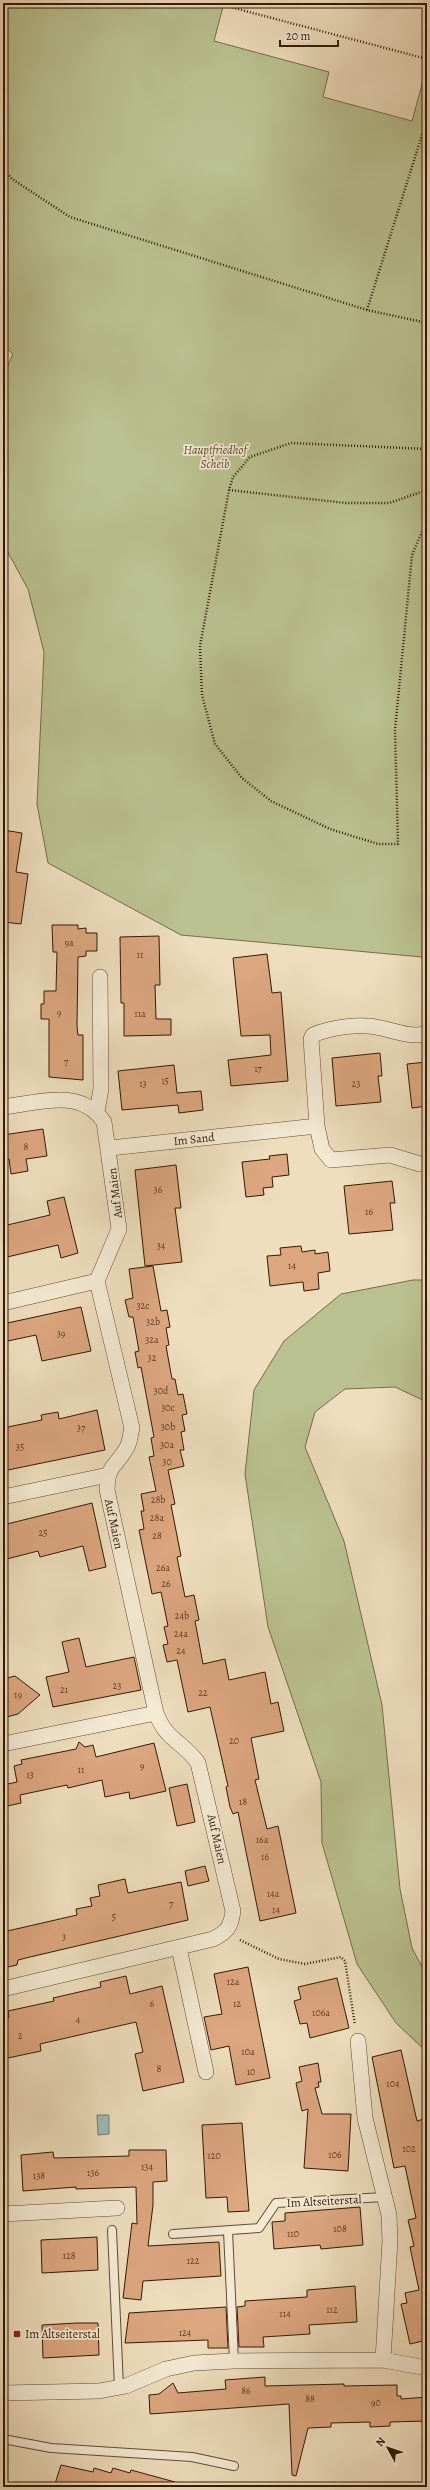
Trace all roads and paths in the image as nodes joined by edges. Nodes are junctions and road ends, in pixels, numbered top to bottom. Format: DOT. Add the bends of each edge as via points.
graph roads {
  1 [pos="215,3"];
  2 [pos="427,59"];
  3 [pos="427,119"];
  4 [pos="3,168"];
  5 [pos="367,310"];
  6 [pos="427,324"];
  7 [pos="427,448"];
  8 [pos="229,490"];
  9 [pos="427,490"];
  10 [pos="427,520"];
  11 [pos="100,976"];
  12 [pos="427,1034"];
  13 [pos="3,1107"];
  14 [pos="97,1111"];
  15 [pos="317,1126"];
  16 [pos="110,1148"];
  17 [pos="427,1164"];
  18 [pos="97,1281"];
  19 [pos="3,1303"];
  20 [pos="108,1475"];
  21 [pos="3,1497"];
  22 [pos="156,1713"];
  23 [pos="3,1744"];
  24 [pos="226,1932"];
  25 [pos="179,1948"];
  26 [pos="3,1989"];
  27 [pos="358,2041"];
  28 [pos="206,2072"];
  29 [pos="385,2197"];
  30 [pos="117,2208"];
  31 [pos="3,2214"];
  32 [pos="112,2230"];
  33 [pos="228,2231"];
  34 [pos="173,2234"];
  35 [pos="234,2360"];
  36 [pos="383,2360"];
  37 [pos="427,2368"];
  38 [pos="119,2387"];
  39 [pos="3,2393"];
  40 [pos="3,2439"];
  41 [pos="234,2466"];
  1 -- 2 [label="path"];
  3 -- 5 [label="path"];
  4 -- 5 [label="path" via="12,179 70,217"];
  5 -- 6 [label="path"];
  7 -- 8 [label="path" via="291,443 250,457 232,477"];
  8 -- 9 [label="path" via="346,503 389,503"];
  8 -- 10 [label="path" via="200,646 202,695 215,744 242,778 271,802 330,830 378,844 398,844 396,722 412,555"];
  11 -- 14 [label="street" via="101,1090"];
  12 -- 15 [label="street" via="404,1036 369,1026 324,1030 313,1035 311,1039"];
  13 -- 14 [label="street" via="68,1099 88,1104"];
  14 -- 16 [label="street" via="104,1122"];
  15 -- 16 [label="street, Im Sand"];
  15 -- 17 [label="street" via="322,1149 331,1160 390,1155"];
  16 -- 18 [label="street, Auf Maien" via="119,1230"];
  18 -- 19 [label="street"];
  18 -- 20 [label="street" via="132,1428 127,1449 111,1467"];
  20 -- 21 [label="street"];
  20 -- 22 [label="street, Auf Maien" via="107,1490"];
  22 -- 23 [label="street"];
  22 -- 24 [label="street, Auf Maien" via="161,1728 192,1754 203,1778 233,1911 231,1924"];
  24 -- 25 [label="street" via="213,1939"];
  24 -- 27 [label="path" via="279,1959 305,1964 341,1957 345,1961"];
  25 -- 26 [label="street"];
  25 -- 28 [label="street"];
  27 -- 29 [label="street" via="365,2118"];
  29 -- 33 [label="lane, Im Altseiterstal" via="276,2203 259,2228"];
  29 -- 36 [label="street" via="390,2216 390,2241"];
  30 -- 31 [label="street"];
  32 -- 38 [label="lane"];
  33 -- 34 [label="lane, Im Altseiterstal"];
  33 -- 35 [label="lane"];
  35 -- 36 [label="street"];
  35 -- 38 [label="street" via="194,2363"];
  36 -- 37 [label="street"];
  38 -- 39 [label="street" via="98,2391"];
  40 -- 41 [label="lane" via="51,2448 192,2457"];
}
